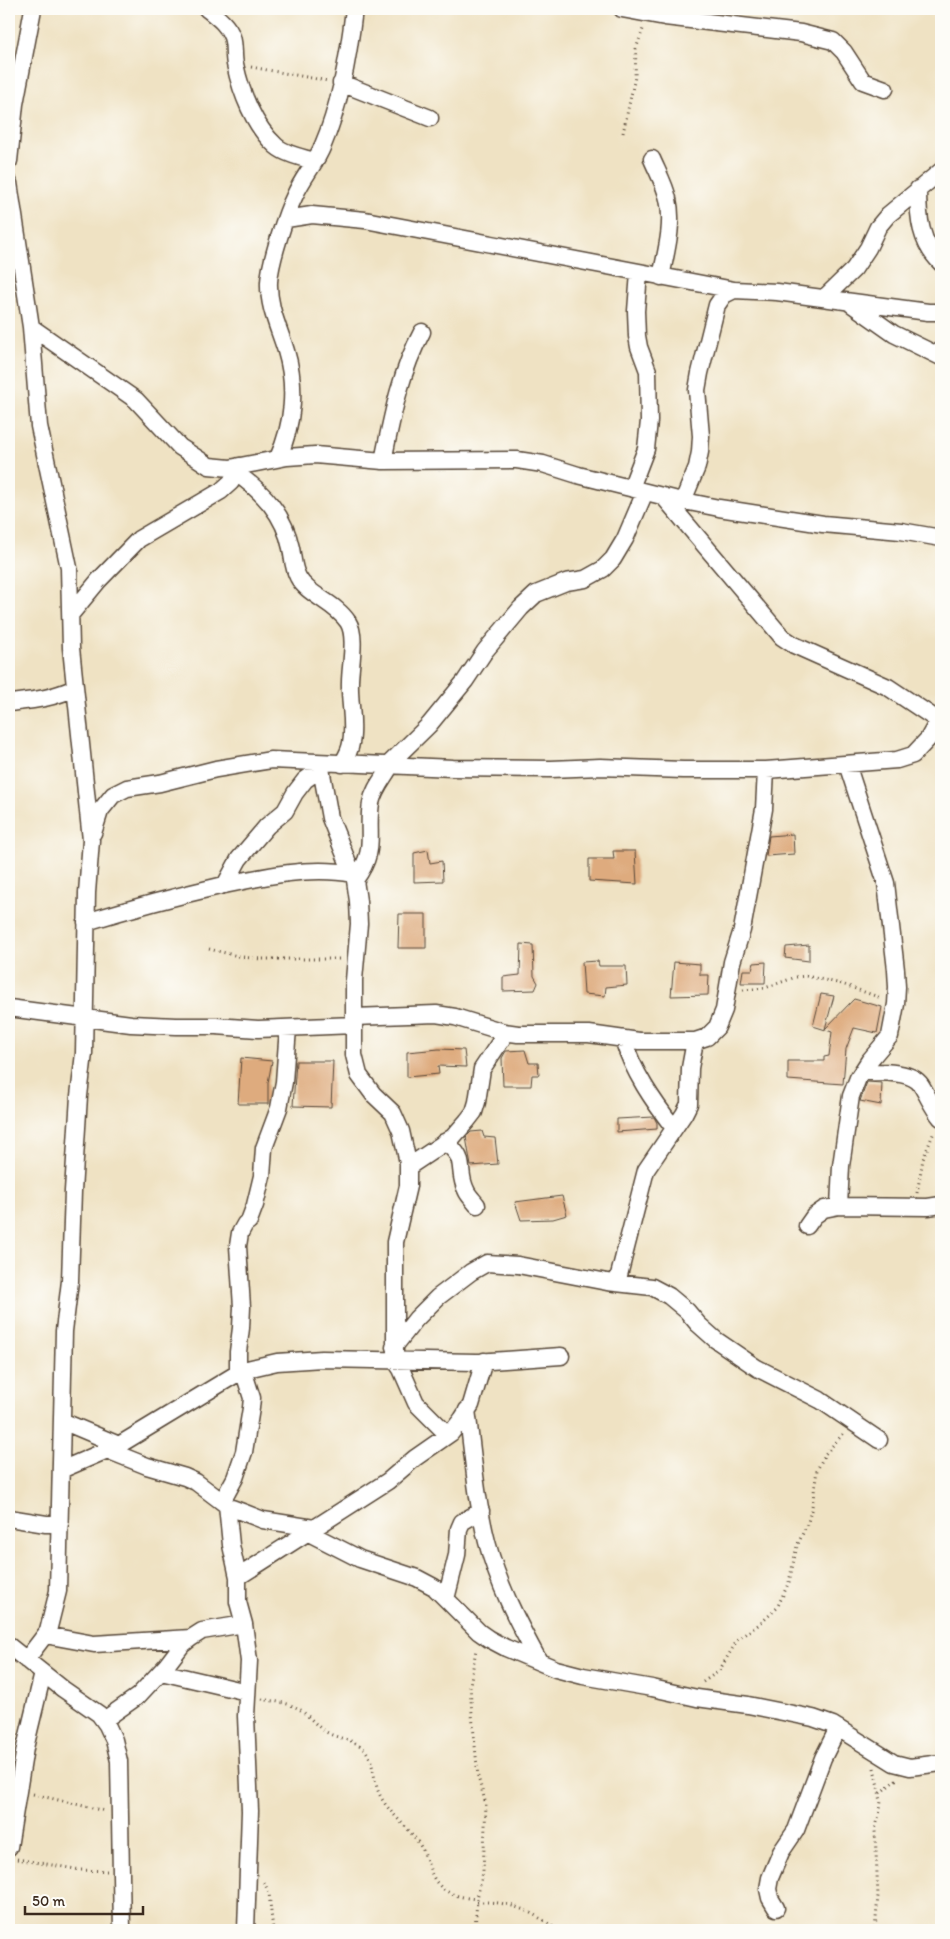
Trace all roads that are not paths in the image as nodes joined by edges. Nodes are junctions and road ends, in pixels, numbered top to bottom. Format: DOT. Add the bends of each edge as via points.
graph roads {
  1 [pos="33,9"];
  2 [pos="207,9"];
  3 [pos="354,9"];
  4 [pos="622,9"];
  5 [pos="341,83"];
  6 [pos="885,89"];
  7 [pos="12,107"];
  8 [pos="430,118"];
  9 [pos="652,159"];
  10 [pos="9,161"];
  11 [pos="315,161"];
  12 [pos="941,171"];
  13 [pos="9,182"];
  14 [pos="918,189"];
  15 [pos="286,219"];
  16 [pos="941,263"];
  17 [pos="639,273"];
  18 [pos="661,277"];
  19 [pos="734,290"];
  20 [pos="824,298"];
  21 [pos="848,302"];
  22 [pos="941,312"];
  23 [pos="31,327"];
  24 [pos="422,332"];
  25 [pos="941,357"];
  26 [pos="278,458"];
  27 [pos="383,461"];
  28 [pos="238,470"];
  29 [pos="638,490"];
  30 [pos="663,496"];
  31 [pos="683,501"];
  32 [pos="941,538"];
  33 [pos="71,614"];
  34 [pos="75,688"];
  35 [pos="9,703"];
  36 [pos="940,718"];
  37 [pos="342,764"];
  38 [pos="848,764"];
  39 [pos="321,765"];
  40 [pos="390,765"];
  41 [pos="766,770"];
  42 [pos="90,840"];
  43 [pos="354,877"];
  44 [pos="225,885"];
  45 [pos="86,922"];
  46 [pos="9,1008"];
  47 [pos="84,1017"];
  48 [pos="354,1021"];
  49 [pos="288,1028"];
  50 [pos="506,1033"];
  51 [pos="623,1039"];
  52 [pos="695,1041"];
  53 [pos="862,1072"];
  54 [pos="941,1118"];
  55 [pos="674,1128"];
  56 [pos="444,1142"];
  57 [pos="408,1167"];
  58 [pos="477,1205"];
  59 [pos="941,1205"];
  60 [pos="839,1206"];
  61 [pos="807,1226"];
  62 [pos="617,1283"];
  63 [pos="395,1353"];
  64 [pos="561,1356"];
  65 [pos="484,1361"];
  66 [pos="241,1372"];
  67 [pos="468,1410"];
  68 [pos="62,1421"];
  69 [pos="448,1435"];
  70 [pos="878,1440"];
  71 [pos="113,1448"];
  72 [pos="61,1470"];
  73 [pos="225,1504"];
  74 [pos="481,1511"];
  75 [pos="9,1518"];
  76 [pos="60,1524"];
  77 [pos="310,1530"];
  78 [pos="238,1577"];
  79 [pos="446,1599"];
  80 [pos="244,1624"];
  81 [pos="45,1635"];
  82 [pos="191,1638"];
  83 [pos="9,1646"];
  84 [pos="26,1660"];
  85 [pos="539,1660"];
  86 [pos="161,1672"];
  87 [pos="43,1673"];
  88 [pos="247,1694"];
  89 [pos="104,1720"];
  90 [pos="838,1728"];
  91 [pos="941,1763"];
  92 [pos="9,1847"];
  93 [pos="776,1908"];
  94 [pos="122,1930"];
  95 [pos="246,1930"];
  1 -- 7 [label="street"];
  2 -- 11 [label="street" via="232,36 235,65 251,113 277,147"];
  3 -- 5 [label="street"];
  4 -- 6 [label="street" via="773,28 833,41 863,81"];
  5 -- 8 [label="street"];
  5 -- 11 [label="street" via="332,122"];
  7 -- 10 [label="street"];
  9 -- 18 [label="street" via="670,208"];
  11 -- 15 [label="street" via="295,194"];
  12 -- 14 [label="street"];
  13 -- 23 [label="street"];
  14 -- 16 [label="street" via="924,240"];
  14 -- 20 [label="street" via="888,215 854,269"];
  15 -- 17 [label="street" via="312,216 365,220"];
  15 -- 26 [label="street" via="269,280 270,300 288,360 293,393 289,427"];
  17 -- 18 [label="street"];
  17 -- 29 [label="street" via="637,336 648,371 650,421"];
  18 -- 19 [label="street"];
  19 -- 20 [label="street"];
  19 -- 31 [label="street" via="724,295 717,305 704,355 698,390 700,452"];
  20 -- 21 [label="street"];
  21 -- 22 [label="street"];
  21 -- 25 [label="street" via="894,334"];
  23 -- 28 [label="street" via="136,400 180,447 209,466"];
  23 -- 33 [label="street" via="39,426 69,568"];
  24 -- 27 [label="street" via="401,381"];
  26 -- 27 [label="street" via="314,456"];
  26 -- 28 [label="street"];
  27 -- 29 [label="street" via="517,460 544,464"];
  28 -- 33 [label="street" via="222,491 139,539"];
  28 -- 37 [label="street" via="265,496 277,513 298,579 340,612 349,624 352,634 350,684 353,731 349,753"];
  29 -- 30 [label="street"];
  29 -- 40 [label="street" via="625,539 604,569 585,579 566,582 536,594 485,651 429,725"];
  30 -- 31 [label="street"];
  30 -- 36 [label="street" via="782,637 888,687"];
  31 -- 32 [label="street" via="823,524"];
  33 -- 34 [label="street"];
  34 -- 35 [label="street" via="58,696"];
  34 -- 42 [label="street"];
  36 -- 38 [label="street" via="928,739 912,755 897,760"];
  37 -- 39 [label="street"];
  37 -- 40 [label="street"];
  38 -- 41 [label="street"];
  38 -- 53 [label="street" via="886,883 896,970 896,1004 890,1036"];
  39 -- 42 [label="street" via="271,760 128,788 113,795 100,811"];
  39 -- 43 [label="street" via="330,818"];
  39 -- 44 [label="street" via="295,793 285,811 267,826 239,859"];
  40 -- 41 [label="street"];
  40 -- 43 [label="street" via="373,794 369,854 363,870"];
  41 -- 52 [label="street" via="761,828 724,1010 717,1027 707,1037"];
  42 -- 45 [label="street"];
  43 -- 44 [label="street" via="333,871 301,872"];
  43 -- 48 [label="street" via="359,916"];
  44 -- 45 [label="street"];
  45 -- 47 [label="street"];
  46 -- 47 [label="street"];
  47 -- 49 [label="street" via="131,1024"];
  47 -- 68 [label="street" via="70,1281 64,1332"];
  48 -- 49 [label="street"];
  48 -- 50 [label="street" via="436,1014"];
  48 -- 57 [label="street" via="354,1056 359,1075 392,1113 401,1131"];
  49 -- 66 [label="street" via="280,1108 264,1148 255,1206 240,1233 238,1246 242,1307 238,1352"];
  50 -- 51 [label="street" via="589,1034"];
  50 -- 56 [label="street" via="482,1069 474,1112 453,1137"];
  51 -- 52 [label="street"];
  51 -- 55 [label="street" via="641,1079"];
  52 -- 55 [label="street" via="689,1104"];
  53 -- 54 [label="street" via="896,1073 914,1078"];
  53 -- 60 [label="street" via="851,1096"];
  55 -- 62 [label="street" via="646,1170"];
  56 -- 57 [label="street"];
  56 -- 58 [label="street" via="460,1158 463,1181"];
  57 -- 63 [label="street" via="408,1186 395,1242"];
  59 -- 60 [label="street"];
  60 -- 61 [label="street" via="824,1209"];
  62 -- 63 [label="street" via="518,1265 487,1263 438,1297 416,1319"];
  62 -- 70 [label="street" via="652,1288 669,1296 716,1340 757,1368 820,1400"];
  63 -- 65 [label="street"];
  63 -- 66 [label="street" via="277,1362"];
  63 -- 69 [label="street" via="416,1403"];
  64 -- 65 [label="street"];
  65 -- 67 [label="street"];
  66 -- 71 [label="street"];
  66 -- 73 [label="street" via="252,1398 251,1408 244,1452"];
  67 -- 69 [label="street"];
  67 -- 74 [label="street"];
  68 -- 71 [label="street"];
  68 -- 72 [label="street"];
  69 -- 77 [label="street" via="388,1481"];
  71 -- 72 [label="street"];
  71 -- 73 [label="street" via="147,1466 196,1482"];
  72 -- 76 [label="street"];
  73 -- 77 [label="street" via="263,1520"];
  73 -- 78 [label="street"];
  74 -- 79 [label="street" via="462,1522 459,1529 457,1555"];
  74 -- 85 [label="street" via="504,1591"];
  75 -- 76 [label="street"];
  76 -- 81 [label="street" via="58,1591 55,1610"];
  77 -- 78 [label="street"];
  77 -- 79 [label="street" via="360,1559 417,1578 434,1587"];
  78 -- 80 [label="street" via="238,1602"];
  79 -- 85 [label="street" via="479,1632 506,1648"];
  80 -- 82 [label="street" via="202,1631"];
  80 -- 88 [label="street" via="249,1661"];
  81 -- 82 [label="street" via="94,1644"];
  81 -- 84 [label="street"];
  82 -- 86 [label="street"];
  83 -- 84 [label="street"];
  84 -- 87 [label="street"];
  85 -- 90 [label="street" via="583,1676 813,1718"];
  86 -- 88 [label="street"];
  86 -- 89 [label="street" via="138,1696"];
  87 -- 89 [label="street"];
  87 -- 92 [label="street" via="25,1748"];
  88 -- 95 [label="street" via="250,1811"];
  89 -- 94 [label="street" via="114,1740 119,1761"];
  90 -- 91 [label="street" via="894,1762 910,1767"];
  90 -- 93 [label="street" via="796,1830 781,1852 770,1878 768,1889"];
}
